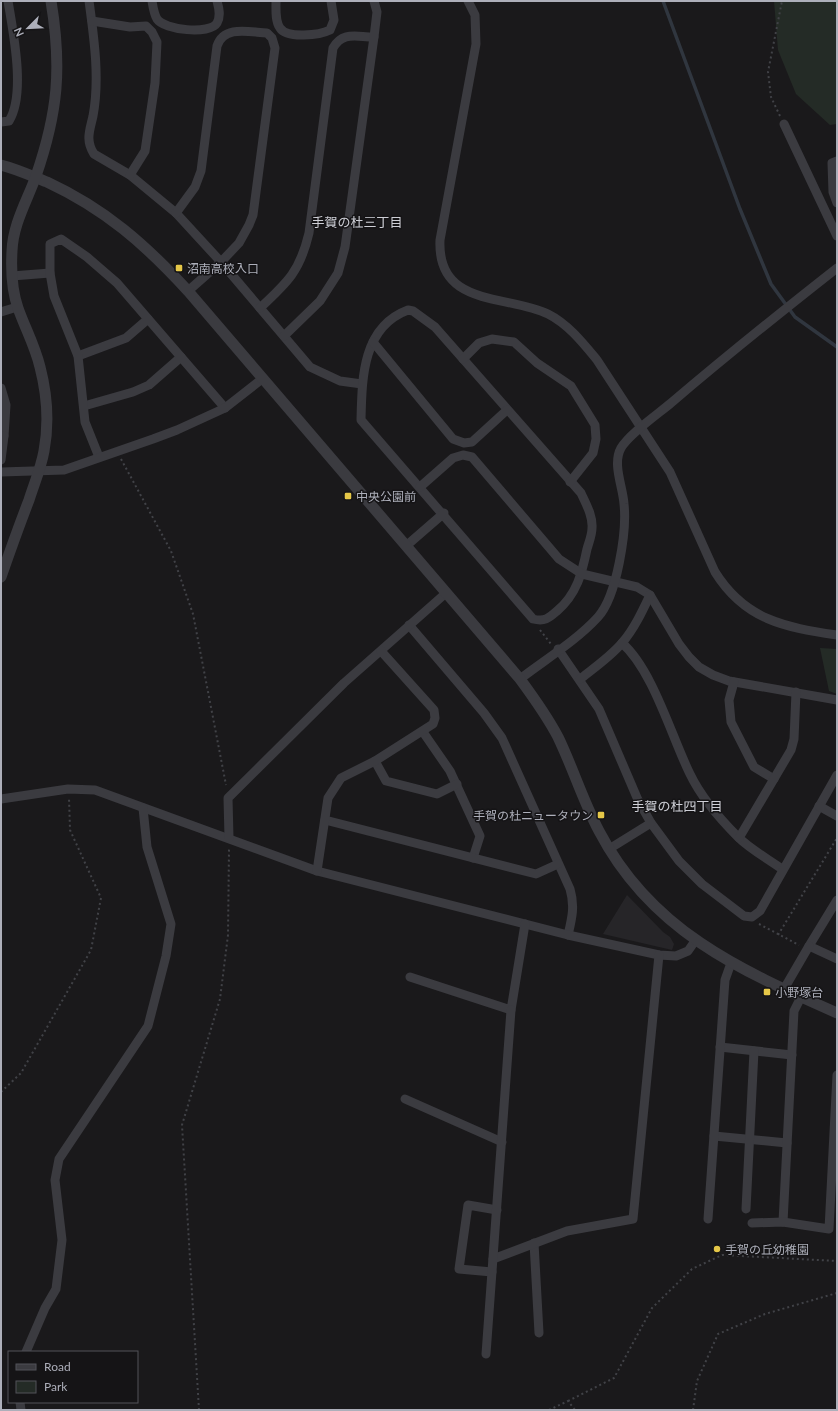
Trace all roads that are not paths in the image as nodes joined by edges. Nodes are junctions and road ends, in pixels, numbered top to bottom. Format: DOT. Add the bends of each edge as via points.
graph roads {
  1 [pos="8,1"];
  2 [pos="51,1"];
  3 [pos="89,1"];
  4 [pos="152,1"];
  5 [pos="217,1"];
  6 [pos="276,1"];
  7 [pos="332,1"];
  8 [pos="374,1"];
  9 [pos="468,1"];
  10 [pos="92,21"];
  11 [pos="374,37"];
  12 [pos="1,122"];
  13 [pos="784,124"];
  14 [pos="837,161"];
  15 [pos="1,165"];
  16 [pos="130,175"];
  17 [pos="35,177"];
  18 [pos="837,203"];
  19 [pos="176,213"];
  20 [pos="837,236"];
  21 [pos="221,262"];
  22 [pos="837,268"];
  23 [pos="50,273"];
  24 [pos="12,276"];
  25 [pos="188,291"];
  26 [pos="17,307"];
  27 [pos="260,308"];
  28 [pos="1,312"];
  29 [pos="148,318"];
  30 [pos="284,336"];
  31 [pos="373,342"];
  32 [pos="78,356"];
  33 [pos="182,357"];
  34 [pos="463,359"];
  35 [pos="262,379"];
  36 [pos="362,384"];
  37 [pos="1,388"];
  38 [pos="84,406"];
  39 [pos="225,408"];
  40 [pos="507,410"];
  41 [pos="642,428"];
  42 [pos="2,436"];
  43 [pos="99,457"];
  44 [pos="1,460"];
  45 [pos="39,471"];
  46 [pos="1,472"];
  47 [pos="570,482"];
  48 [pos="420,487"];
  49 [pos="444,513"];
  50 [pos="406,546"];
  51 [pos="582,574"];
  52 [pos="1,577"];
  53 [pos="614,582"];
  54 [pos="446,593"];
  55 [pos="650,595"];
  56 [pos="409,626"];
  57 [pos="837,634"];
  58 [pos="622,644"];
  59 [pos="558,650"];
  60 [pos="381,651"];
  61 [pos="520,679"];
  62 [pos="580,679"];
  63 [pos="734,682"];
  64 [pos="796,692"];
  65 [pos="837,700"];
  66 [pos="423,732"];
  67 [pos="375,761"];
  68 [pos="837,775"];
  69 [pos="774,779"];
  70 [pos="457,784"];
  71 [pos="1,799"];
  72 [pos="819,806"];
  73 [pos="143,808"];
  74 [pos="837,816"];
  75 [pos="325,820"];
  76 [pos="651,823"];
  77 [pos="229,838"];
  78 [pos="739,838"];
  79 [pos="609,849"];
  80 [pos="473,858"];
  81 [pos="558,864"];
  82 [pos="782,869"];
  83 [pos="317,871"];
  84 [pos="837,900"];
  85 [pos="525,924"];
  86 [pos="568,935"];
  87 [pos="695,941"];
  88 [pos="810,946"];
  89 [pos="659,954"];
  90 [pos="837,959"];
  91 [pos="731,963"];
  92 [pos="410,977"];
  93 [pos="784,989"];
  94 [pos="801,997"];
  95 [pos="511,1010"];
  96 [pos="837,1013"];
  97 [pos="720,1047"];
  98 [pos="754,1051"];
  99 [pos="792,1056"];
  100 [pos="837,1075"];
  101 [pos="405,1099"];
  102 [pos="714,1136"];
  103 [pos="749,1140"];
  104 [pos="502,1142"];
  105 [pos="787,1143"];
  106 [pos="746,1209"];
  107 [pos="497,1210"];
  108 [pos="708,1219"];
  109 [pos="783,1222"];
  110 [pos="752,1223"];
  111 [pos="534,1243"];
  112 [pos="493,1259"];
  113 [pos="492,1272"];
  114 [pos="539,1333"];
  115 [pos="26,1351"];
  116 [pos="486,1354"];
  1 -- 12 [label="street" via="18,78 13,115 10,121"];
  2 -- 17 [label="street" via="56,36 57,87 52,122"];
  3 -- 10 [label="street"];
  4 -- 5 [label="street" via="157,20 165,27 202,30 209,30 217,22 220,15"];
  6 -- 7 [label="street" via="276,18 280,29 287,34 321,35 330,30 334,20"];
  8 -- 11 [label="street" via="377,12"];
  9 -- 41 [label="street" via="475,16 476,44 440,240 442,261 448,274 467,292 538,310 560,321 597,360"];
  10 -- 16 [label="street" via="96,92 89,143 94,154"];
  10 -- 16 [label="street" via="130,27 146,26 157,42 155,83 146,151"];
  11 -- 27 [label="street" via="344,36 333,48 304,255 283,286"];
  11 -- 30 [label="street" via="345,247 338,273 320,301"];
  13 -- 20 [label="street"];
  14 -- 18 [label="street" via="832,163 833,192"];
  15 -- 17 [label="street"];
  16 -- 19 [label="street"];
  17 -- 24 [label="street" via="17,225 12,250"];
  17 -- 25 [label="street" via="101,211 138,240"];
  19 -- 21 [label="street"];
  19 -- 21 [label="street" via="195,187 201,171 220,38 228,32 267,33 272,38 275,48 253,215 239,244"];
  21 -- 25 [label="street"];
  21 -- 27 [label="street"];
  22 -- 41 [label="street"];
  23 -- 24 [label="street"];
  23 -- 29 [label="street" via="50,244 61,239 117,282"];
  23 -- 32 [label="street" via="54,296"];
  24 -- 26 [label="street"];
  25 -- 35 [label="street"];
  26 -- 28 [label="street"];
  26 -- 45 [label="street" via="33,345 45,392 46,430"];
  27 -- 30 [label="street"];
  29 -- 32 [label="street" via="126,338"];
  29 -- 33 [label="street"];
  30 -- 36 [label="street" via="310,367 340,381"];
  31 -- 34 [label="street" via="396,314 408,310 434,327"];
  31 -- 36 [label="street" via="367,354"];
  31 -- 40 [label="street" via="454,439 464,443 472,442"];
  32 -- 38 [label="street"];
  33 -- 38 [label="street" via="149,385"];
  33 -- 39 [label="street"];
  34 -- 40 [label="street"];
  34 -- 47 [label="street" via="479,343 492,340 514,342 537,363 571,386 595,425 596,439 593,453"];
  35 -- 39 [label="street"];
  35 -- 50 [label="street"];
  36 -- 48 [label="street" via="361,420"];
  37 -- 42 [label="street" via="6,405"];
  38 -- 43 [label="street" via="85,422"];
  39 -- 43 [label="street" via="177,430"];
  40 -- 47 [label="street"];
  41 -- 53 [label="street" via="621,447 618,457 618,472 626,516"];
  41 -- 57 [label="street" via="670,472 715,572 739,602 768,620 796,628"];
  42 -- 44 [label="street"];
  43 -- 45 [label="street" via="64,470"];
  45 -- 46 [label="street"];
  45 -- 52 [label="street"];
  47 -- 51 [label="street" via="581,493 589,509 592,527"];
  48 -- 49 [label="street"];
  48 -- 51 [label="street" via="453,458 463,455 472,457 559,559"];
  49 -- 50 [label="street"];
  49 -- 51 [label="street" via="533,619 546,620 565,604 575,591"];
  50 -- 54 [label="street"];
  51 -- 53 [label="street"];
  53 -- 55 [label="street" via="637,587"];
  53 -- 59 [label="street" via="599,616"];
  54 -- 56 [label="street"];
  54 -- 61 [label="street"];
  55 -- 58 [label="street" via="637,622"];
  55 -- 63 [label="street" via="679,644 699,667"];
  56 -- 60 [label="street"];
  56 -- 81 [label="street" via="484,713 502,738"];
  58 -- 62 [label="street"];
  58 -- 78 [label="street" via="630,650 660,704 690,775 702,794"];
  59 -- 61 [label="street"];
  59 -- 62 [label="street"];
  60 -- 66 [label="street" via="434,710 433,724"];
  60 -- 77 [label="street" via="344,683 228,798"];
  61 -- 79 [label="street" via="558,737 596,826"];
  62 -- 76 [label="street" via="599,709 638,800"];
  63 -- 64 [label="street"];
  63 -- 69 [label="street" via="729,700 731,722 754,767"];
  64 -- 65 [label="street"];
  64 -- 69 [label="street" via="794,739 791,750"];
  66 -- 67 [label="street"];
  66 -- 70 [label="street"];
  67 -- 70 [label="street" via="386,781 437,794"];
  67 -- 75 [label="street" via="341,778 328,798"];
  68 -- 72 [label="street"];
  69 -- 78 [label="street"];
  70 -- 80 [label="street" via="480,836"];
  71 -- 73 [label="street" via="68,789 95,790"];
  72 -- 74 [label="street"];
  72 -- 82 [label="street"];
  73 -- 77 [label="street"];
  73 -- 115 [label="street" via="147,847 171,924 166,956 148,1026 59,1159 55,1180 62,1240 56,1289"];
  75 -- 80 [label="street"];
  75 -- 83 [label="street"];
  76 -- 79 [label="street"];
  76 -- 82 [label="street" via="679,861 702,884 744,916 752,917 760,911"];
  77 -- 83 [label="street"];
  78 -- 82 [label="street"];
  79 -- 87 [label="street" via="648,898"];
  80 -- 81 [label="street" via="536,874"];
  81 -- 86 [label="street" via="573,901 573,915"];
  83 -- 85 [label="street"];
  84 -- 88 [label="street"];
  85 -- 86 [label="street"];
  85 -- 95 [label="street"];
  86 -- 89 [label="street"];
  87 -- 89 [label="street" via="682,955"];
  87 -- 91 [label="street"];
  88 -- 90 [label="street"];
  88 -- 93 [label="street"];
  89 -- 111 [label="street" via="633,1219 567,1231"];
  91 -- 93 [label="street"];
  91 -- 97 [label="street" via="725,980"];
  92 -- 95 [label="street"];
  93 -- 94 [label="street"];
  94 -- 96 [label="street"];
  94 -- 99 [label="street" via="794,1011"];
  95 -- 104 [label="street"];
  97 -- 98 [label="street"];
  97 -- 102 [label="street"];
  98 -- 99 [label="street"];
  98 -- 103 [label="street"];
  99 -- 105 [label="street"];
  100 -- 109 [label="street" via="829,1230"];
  101 -- 104 [label="street"];
  102 -- 103 [label="street"];
  102 -- 108 [label="street"];
  103 -- 105 [label="street"];
  103 -- 106 [label="street"];
  104 -- 107 [label="street"];
  105 -- 109 [label="street"];
  107 -- 112 [label="street"];
  107 -- 113 [label="street" via="468,1206 459,1269"];
  109 -- 110 [label="street"];
  111 -- 112 [label="street"];
  111 -- 114 [label="street"];
  112 -- 113 [label="street"];
  113 -- 116 [label="street"];
}
